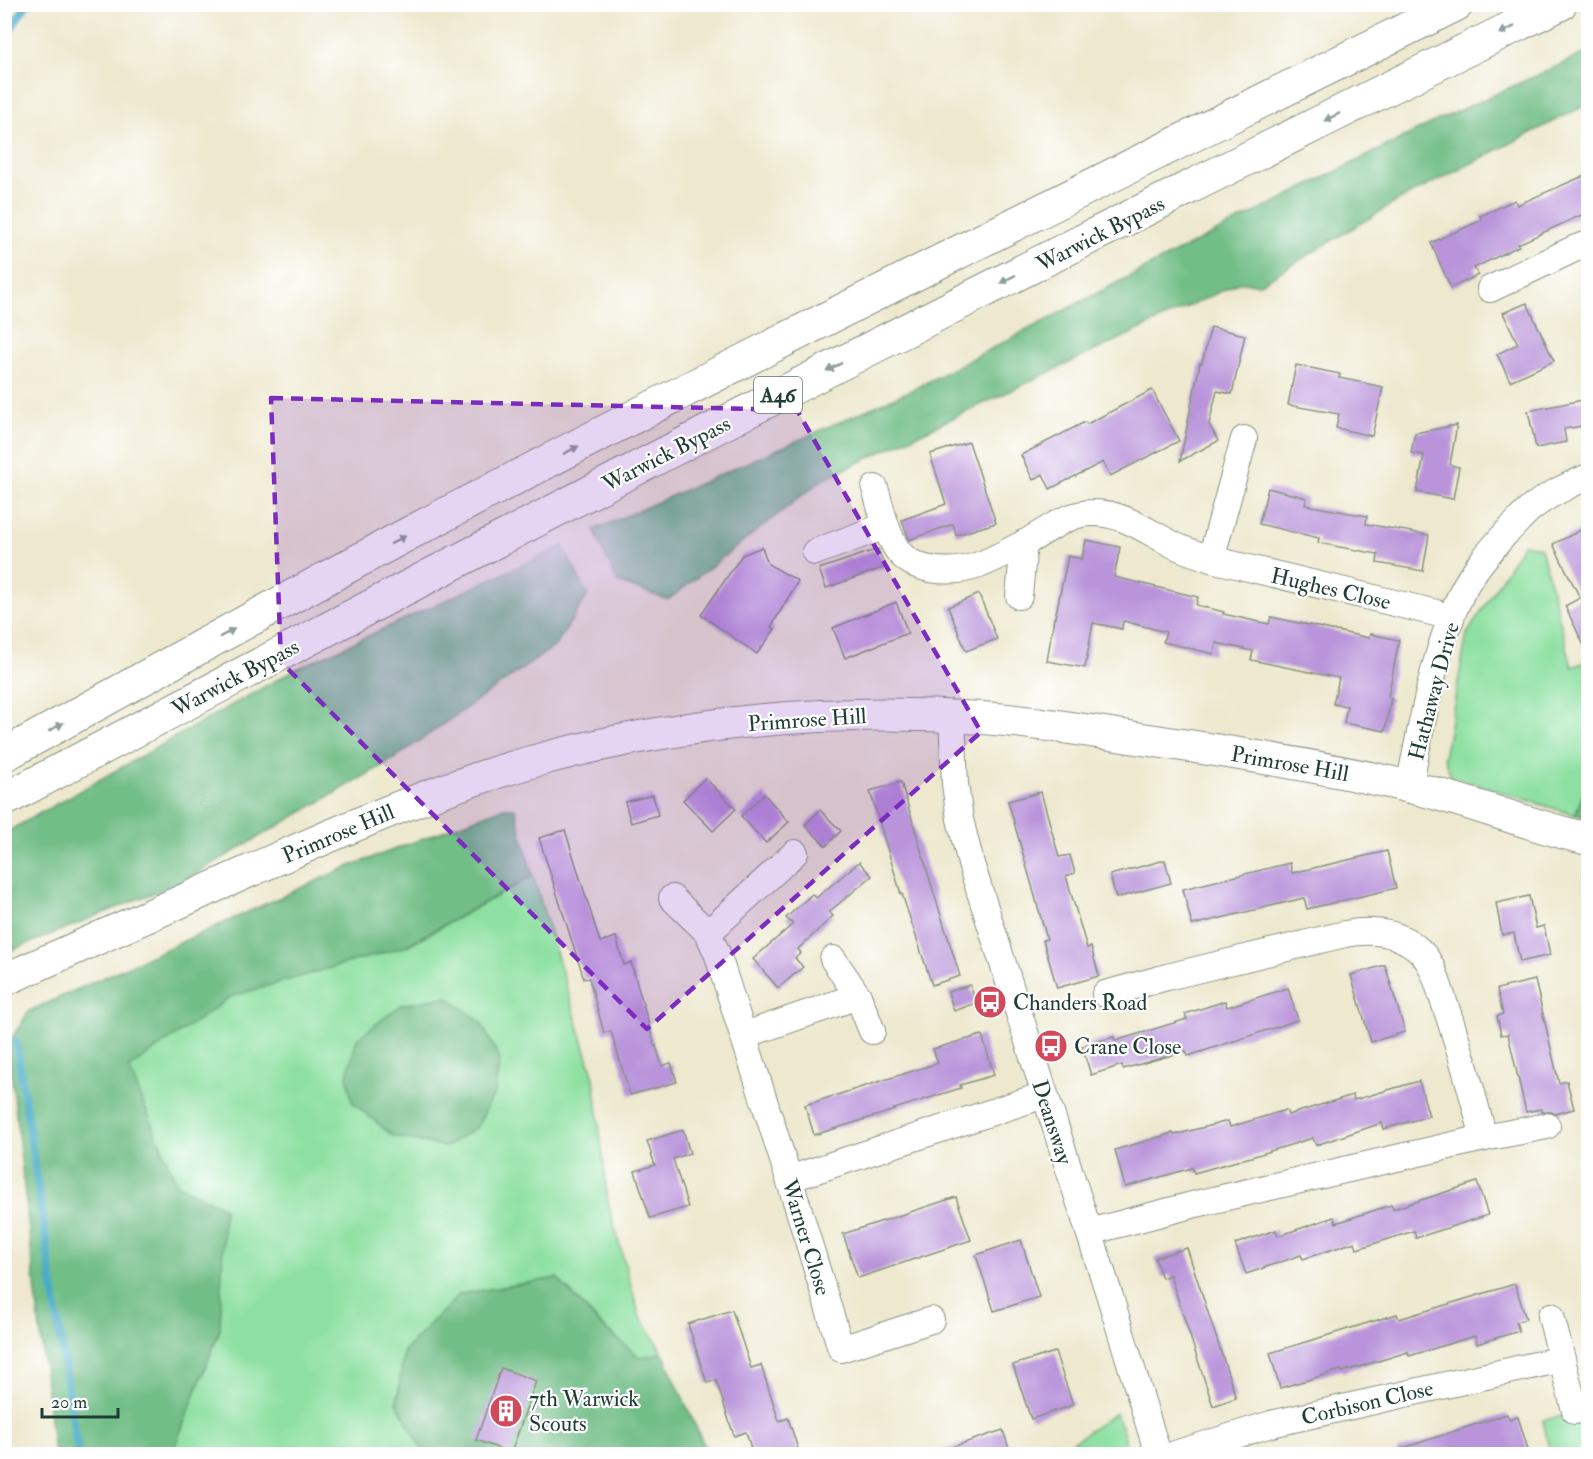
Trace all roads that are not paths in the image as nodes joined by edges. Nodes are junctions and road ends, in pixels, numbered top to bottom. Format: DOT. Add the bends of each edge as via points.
graph roads {
  1 [pos="1457,4"];
  2 [pos="1560,4"];
  3 [pos="1588,244"];
  4 [pos="1490,289"];
  5 [pos="1244,439"];
  6 [pos="1588,477"];
  7 [pos="875,488"];
  8 [pos="885,526"];
  9 [pos="1024,543"];
  10 [pos="815,552"];
  11 [pos="1210,559"];
  12 [pos="1019,596"];
  13 [pos="1451,618"];
  14 [pos="952,716"];
  15 [pos="4,755"];
  16 [pos="1409,786"];
  17 [pos="4,800"];
  18 [pos="1588,839"];
  19 [pos="795,853"];
  20 [pos="672,898"];
  21 [pos="708,933"];
  22 [pos="833,958"];
  23 [pos="4,980"];
  24 [pos="1105,994"];
  25 [pos="858,996"];
  26 [pos="872,1031"];
  27 [pos="745,1035"];
  28 [pos="1044,1095"];
  29 [pos="1547,1126"];
  30 [pos="1484,1138"];
  31 [pos="789,1179"];
  32 [pos="1089,1232"];
  33 [pos="1551,1316"];
  34 [pos="931,1320"];
  35 [pos="1562,1359"];
  36 [pos="1575,1411"];
  37 [pos="1158,1455"];
  38 [pos="1175,1455"];
  15 -- 1 [label="highway, Warwick Bypass / A46, one-way" via="416,530"];
  2 -- 17 [label="highway, Warwick Bypass / A46, one-way" via="793,387"];
  3 -- 4 [label="street"];
  5 -- 11 [label="street"];
  6 -- 13 [label="street, Hathaway Drive" via="1530,509 1514,525 1475,570"];
  7 -- 8 [label="street, Hughes Close"];
  8 -- 9 [label="street, Hughes Close" via="905,557 921,566 942,570 978,565"];
  8 -- 10 [label="street"];
  9 -- 11 [label="street, Hughes Close" via="1064,520 1102,513 1116,515"];
  9 -- 12 [label="street"];
  11 -- 13 [label="street, Hughes Close"];
  13 -- 16 [label="street, Hathaway Drive" via="1426,701"];
  14 -- 16 [label="street, Primrose Hill" via="1023,722 1240,753"];
  14 -- 23 [label="street, Primrose Hill" via="837,716 744,723 631,739 529,763 381,814"];
  14 -- 28 [label="street, Deansway" via="960,819"];
  16 -- 18 [label="street, Primrose Hill"];
  19 -- 21 [label="street"];
  20 -- 21 [label="street, Warner Close"];
  21 -- 27 [label="street, Warner Close"];
  22 -- 25 [label="street"];
  24 -- 30 [label="street" via="1360,931 1399,937 1422,953 1434,971"];
  25 -- 26 [label="street"];
  25 -- 27 [label="street"];
  27 -- 31 [label="street, Warner Close"];
  28 -- 31 [label="street"];
  28 -- 32 [label="street, Deansway"];
  29 -- 30 [label="street"];
  30 -- 32 [label="street"];
  31 -- 34 [label="street, Warner Close" via="841,1349"];
  32 -- 37 [label="street, Deansway"];
  33 -- 35 [label="street"];
  35 -- 36 [label="street"];
  35 -- 38 [label="street, Corbison Close" via="1271,1424"];
}
